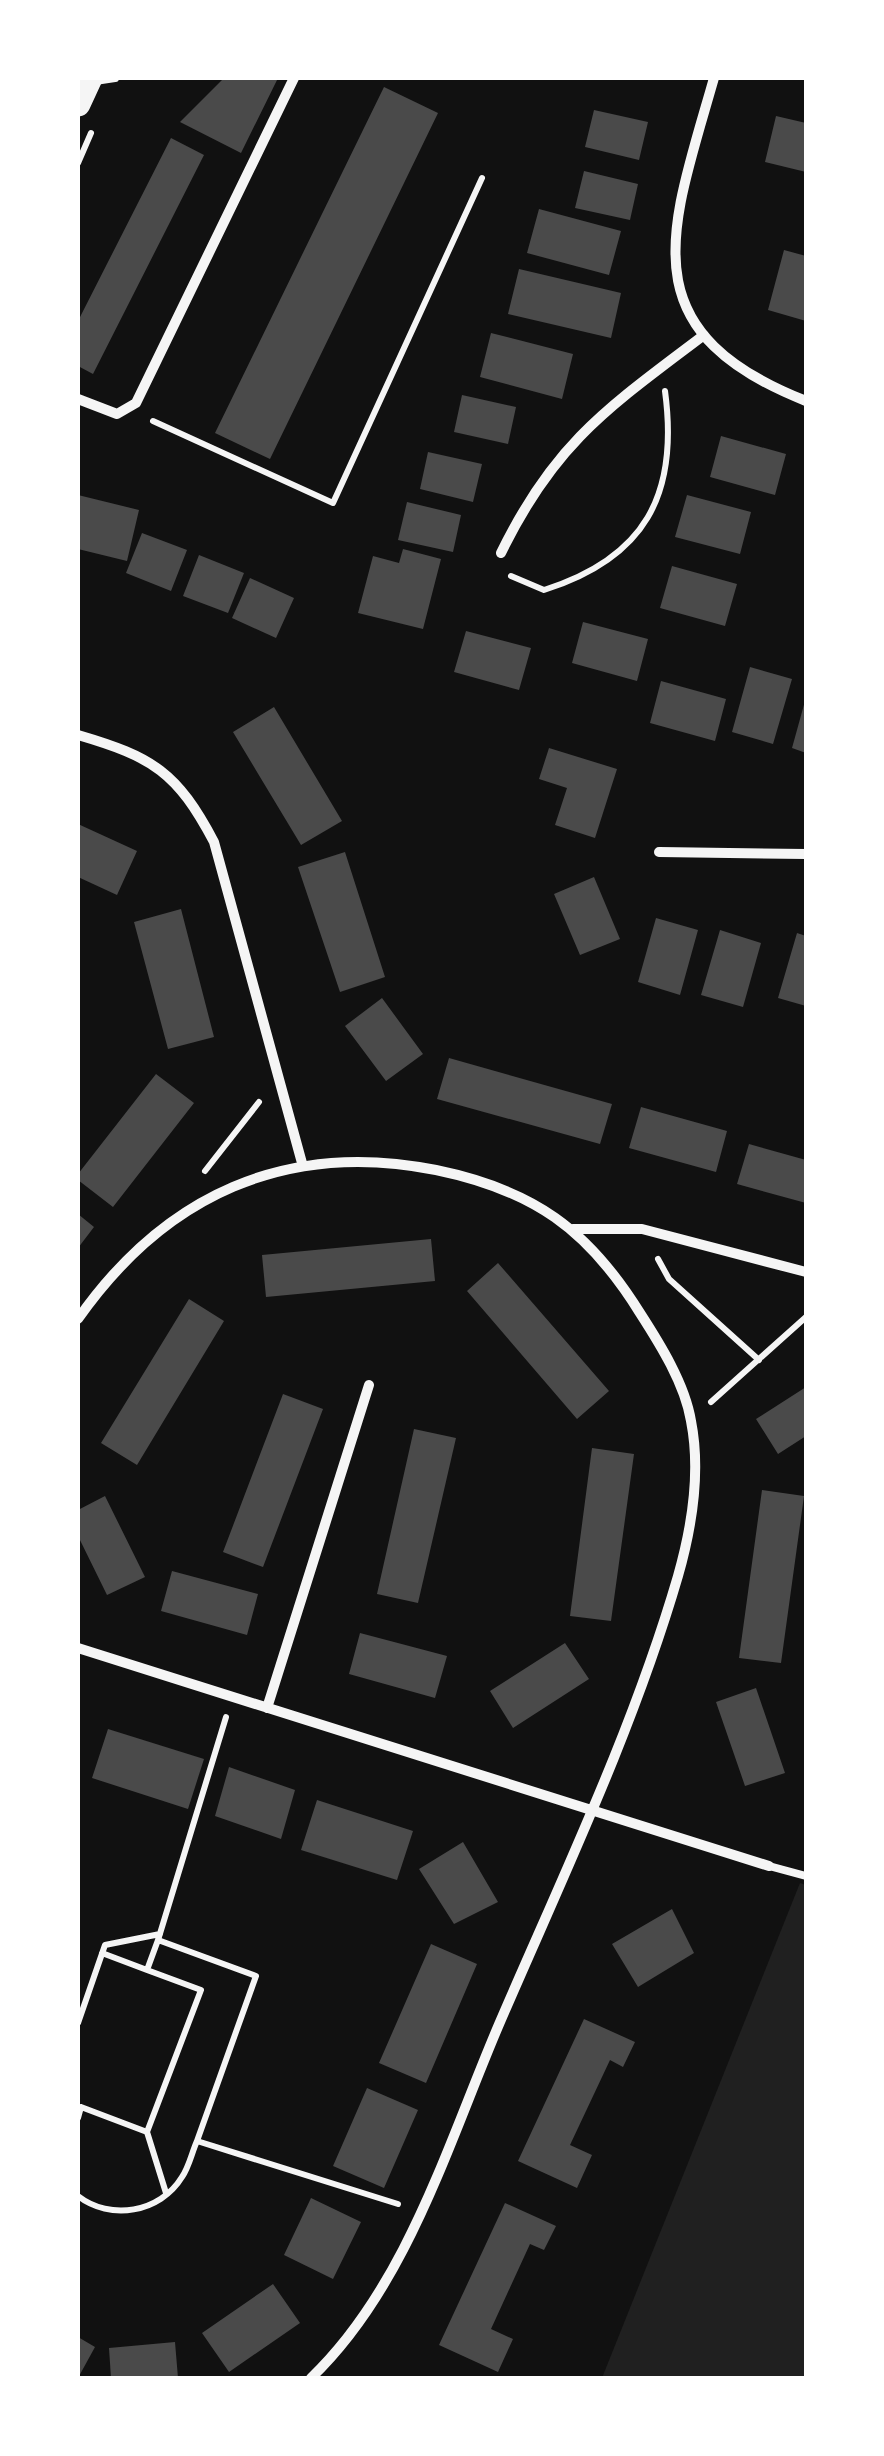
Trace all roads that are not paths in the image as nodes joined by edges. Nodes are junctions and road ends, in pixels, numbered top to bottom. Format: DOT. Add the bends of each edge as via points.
graph roads {
  1 [pos="115,78"];
  2 [pos="294,78"];
  3 [pos="714,78"];
  4 [pos="85,88"];
  5 [pos="704,335"];
  6 [pos="78,399"];
  7 [pos="806,402"];
  8 [pos="501,552"];
  9 [pos="78,734"];
  10 [pos="658,852"];
  11 [pos="806,854"];
  12 [pos="302,1163"];
  13 [pos="573,1230"];
  14 [pos="806,1272"];
  15 [pos="78,1319"];
  16 [pos="369,1385"];
  17 [pos="78,1648"];
  18 [pos="267,1708"];
  19 [pos="594,1811"];
  20 [pos="769,1866"];
  21 [pos="806,1876"];
  22 [pos="311,2378"];
  1 -- 4 [label="lane"];
  2 -- 6 [label="street" via="136,403 118,414"];
  3 -- 5 [label="street" via="672,240 676,280"];
  5 -- 7 [label="street" via="722,358 761,384"];
  5 -- 8 [label="street" via="604,410 554,462"];
  9 -- 12 [label="street" via="150,762 189,794 214,842"];
  10 -- 11 [label="street"];
  12 -- 13 [label="street" via="394,1162 460,1175 527,1197"];
  12 -- 15 [label="street" via="224,1190 160,1229 106,1278"];
  13 -- 14 [label="street" via="642,1230"];
  13 -- 19 [label="street" via="660,1345 691,1419 695,1500 678,1576"];
  16 -- 18 [label="street"];
  17 -- 18 [label="street"];
  18 -- 19 [label="street"];
  19 -- 20 [label="street"];
  19 -- 22 [label="street" via="419,2210 367,2313"];
  20 -- 21 [label="lane"];
}
